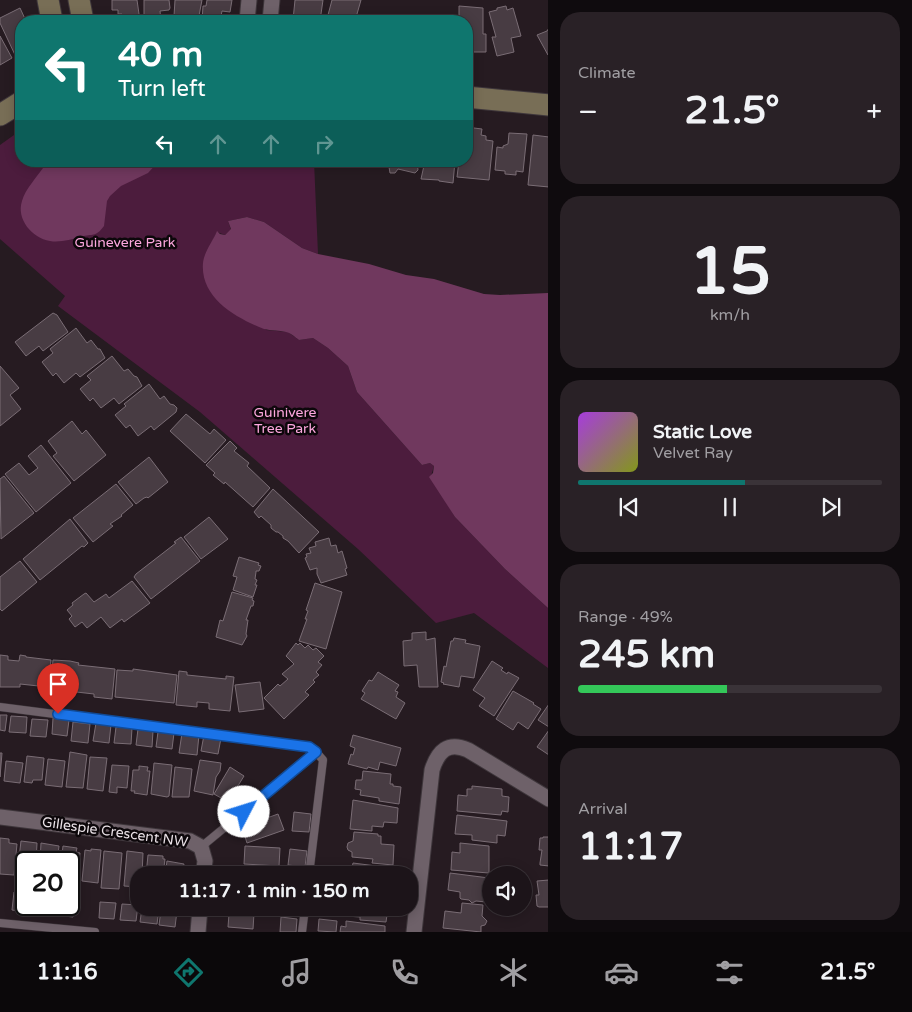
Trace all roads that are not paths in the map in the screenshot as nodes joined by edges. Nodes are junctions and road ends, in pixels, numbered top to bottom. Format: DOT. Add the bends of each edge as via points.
graph roads {
  1 [pos="48,0"];
  2 [pos="79,0"];
  3 [pos="249,0"];
  4 [pos="272,0"];
  5 [pos="51,15"];
  6 [pos="82,15"];
  7 [pos="248,15"];
  8 [pos="271,15"];
  9 [pos="473,98"];
  10 [pos="15,105"];
  11 [pos="548,105"];
  12 [pos="0,114"];
  13 [pos="0,707"];
  14 [pos="316,752"];
  15 [pos="548,799"];
  16 [pos="0,818"];
  17 [pos="201,847"];
  18 [pos="204,866"];
  19 [pos="310,866"];
  20 [pos="199,916"];
  21 [pos="304,916"];
  22 [pos="0,923"];
  23 [pos="95,932"];
  24 [pos="198,932"];
  25 [pos="302,932"];
  26 [pos="414,932"];
  1 -- 5 [label="street"];
  2 -- 6 [label="street"];
  3 -- 7 [label="street"];
  4 -- 8 [label="street"];
  9 -- 11 [label="street"];
  10 -- 12 [label="street"];
  13 -- 14 [label="lane" via="309,747"];
  14 -- 17 [label="lane"];
  14 -- 19 [label="lane" via="323,760"];
  15 -- 26 [label="street" via="460,746 442,750 432,770"];
  16 -- 17 [label="street, Gillespie Crescent NW" via="180,839"];
  17 -- 18 [label="street, Gillespie Crescent NW"];
  20 -- 24 [label="street"];
  21 -- 25 [label="lane"];
  22 -- 23 [label="lane"];
}
